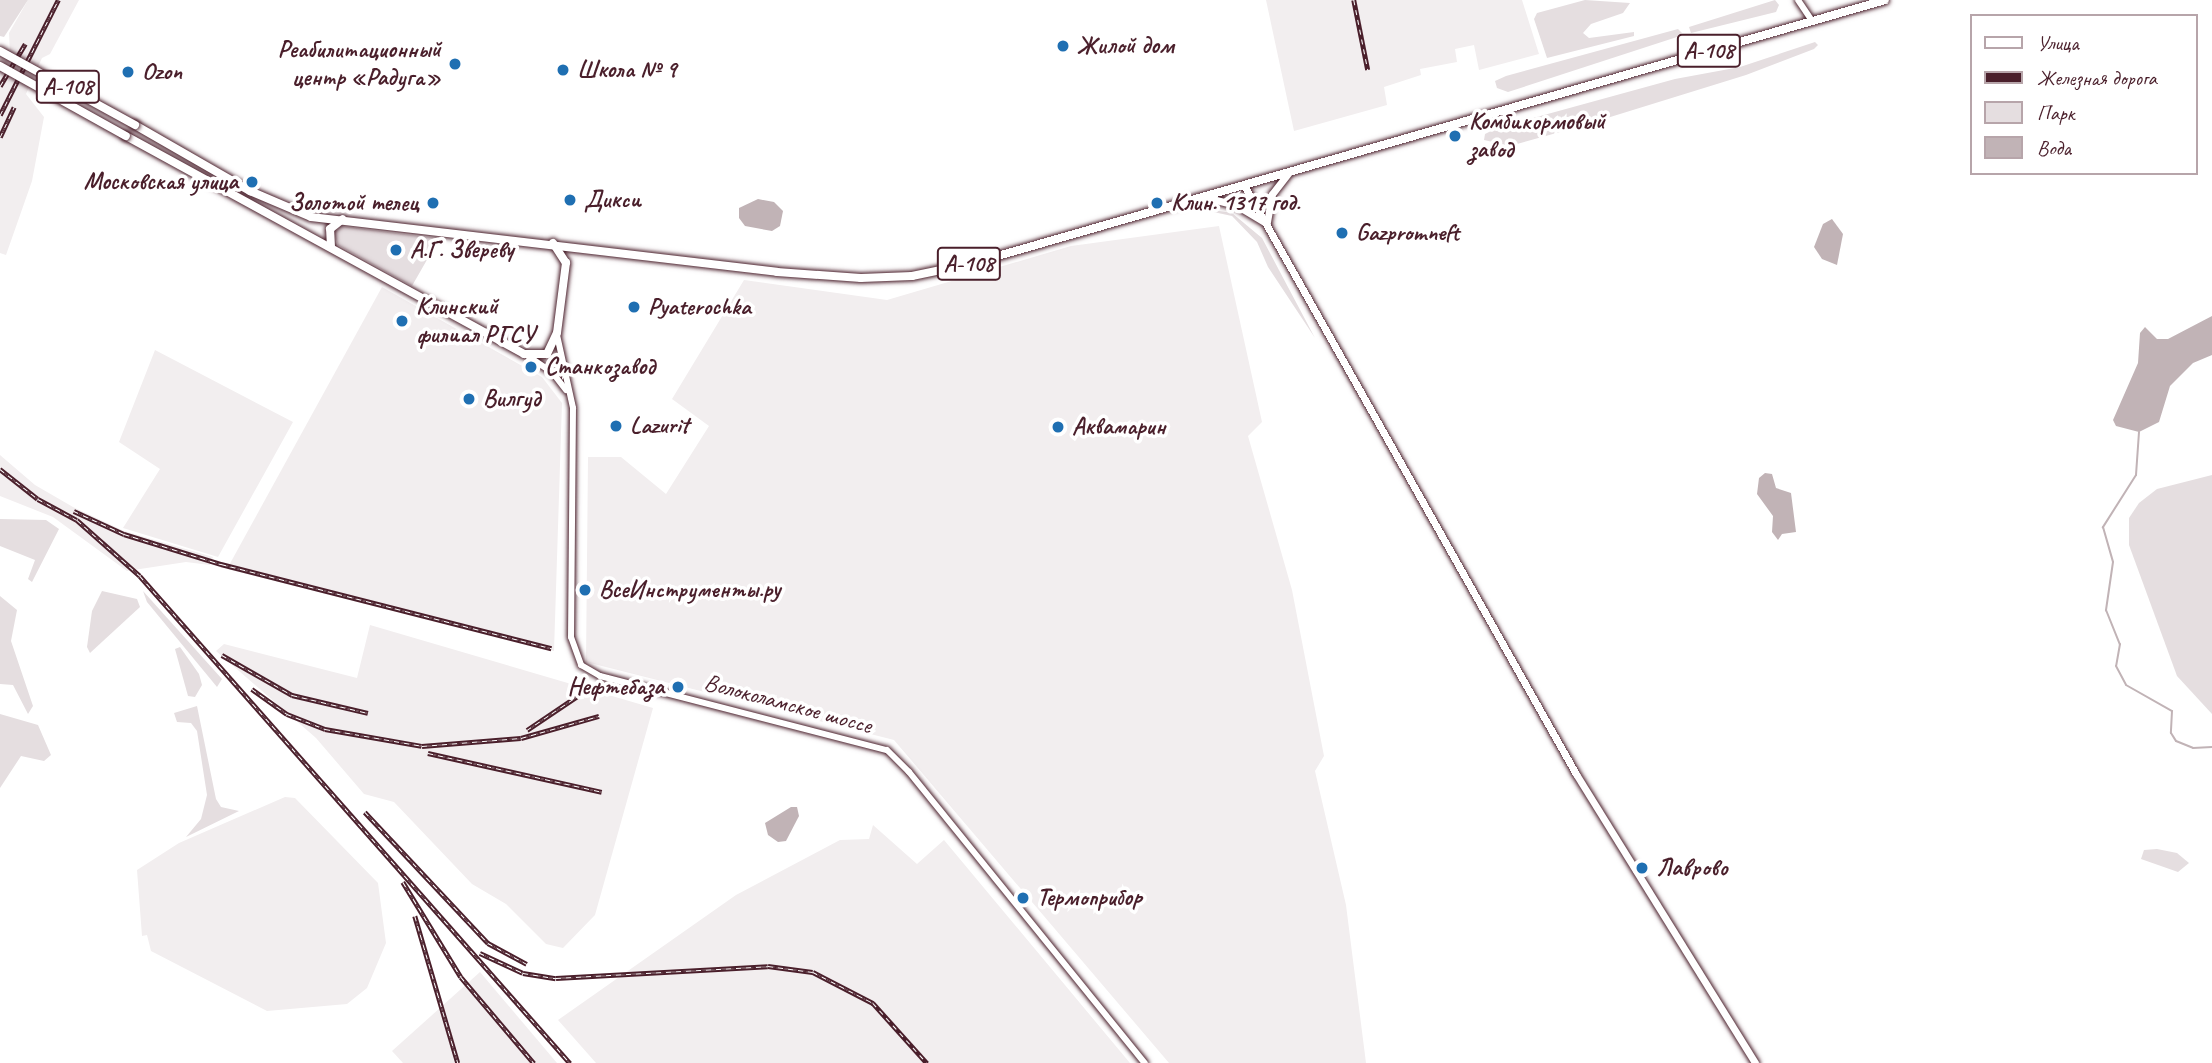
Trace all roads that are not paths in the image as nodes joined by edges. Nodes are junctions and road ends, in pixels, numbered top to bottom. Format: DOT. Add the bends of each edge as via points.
graph roads {
  1 [pos="1798,0"];
  2 [pos="1885,0"];
  3 [pos="1812,21"];
  4 [pos="0,51"];
  5 [pos="0,66"];
  6 [pos="1290,171"];
  7 [pos="1244,185"];
  8 [pos="1202,197"];
  9 [pos="343,219"];
  10 [pos="1267,223"];
  11 [pos="552,243"];
  12 [pos="332,248"];
  13 [pos="583,248"];
  14 [pos="566,263"];
  15 [pos="557,333"];
  16 [pos="524,354"];
  17 [pos="573,408"];
  18 [pos="1145,1063"];
  19 [pos="1755,1063"];
  1 -- 3 [label="street"];
  2 -- 3 [label="highway, А-108"];
  3 -- 6 [label="highway, А-108"];
  4 -- 9 [label="highway, А-108, bridge" via="287,209"];
  5 -- 12 [label="highway, А-108, bridge"];
  6 -- 7 [label="highway, А-108"];
  6 -- 10 [label="main road" via="1272,194"];
  7 -- 8 [label="highway, А-108"];
  7 -- 10 [label="main road"];
  8 -- 10 [label="main road" via="1236,205"];
  8 -- 13 [label="highway, А-108" via="970,264 912,275 861,278 777,272"];
  9 -- 11 [label="highway, А-108"];
  9 -- 12 [label="highway" via="328,233"];
  10 -- 19 [label="main road" via="1515,669 1640,881"];
  11 -- 13 [label="highway, А-108"];
  11 -- 14 [label="highway"];
  12 -- 16 [label="highway, А-108"];
  13 -- 14 [label="highway"];
  14 -- 15 [label="highway"];
  15 -- 16 [label="highway" via="547,354"];
  15 -- 17 [label="street, Волоколамское шоссе"];
  16 -- 17 [label="street, Волоколамское шоссе" via="558,377"];
  17 -- 18 [label="street, Волоколамское шоссе" via="571,637 581,665 600,676 887,750"];
}
